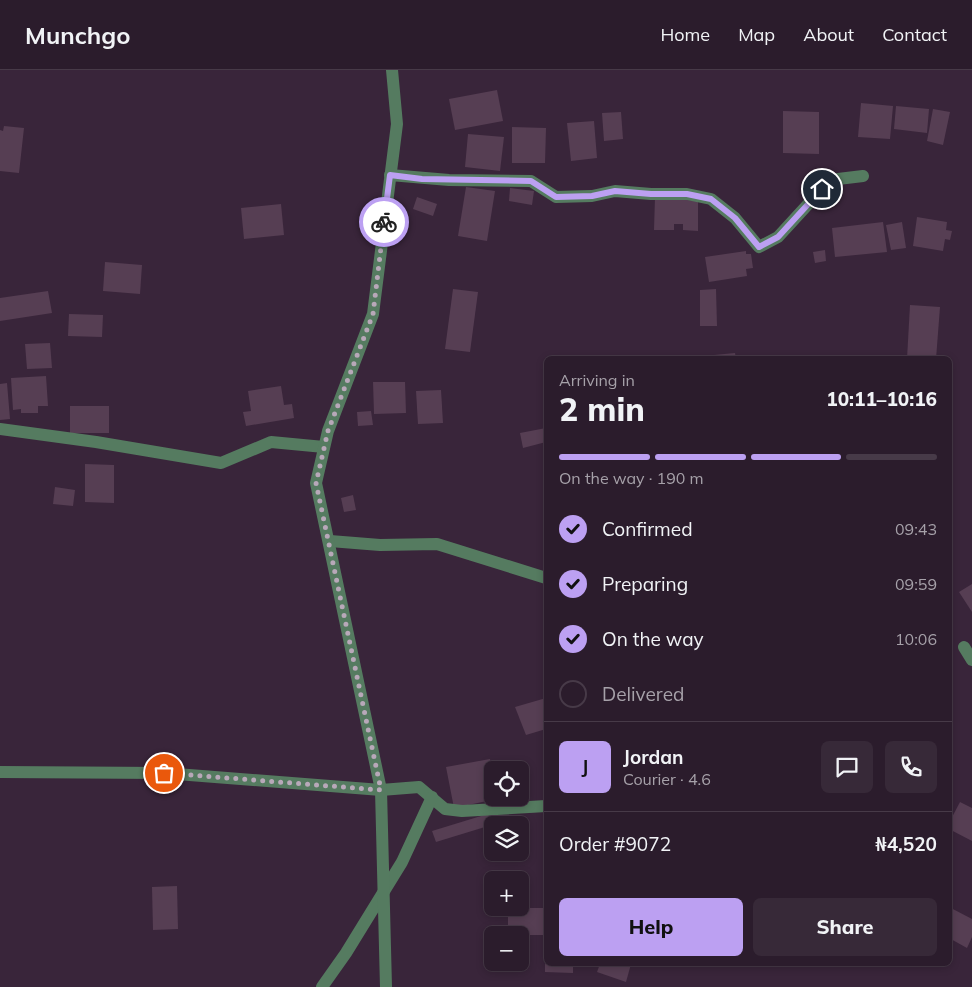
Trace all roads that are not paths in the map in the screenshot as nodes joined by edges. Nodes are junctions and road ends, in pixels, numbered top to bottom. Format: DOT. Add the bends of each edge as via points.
graph roads {
  1 [pos="392,70"];
  2 [pos="390,175"];
  3 [pos="863,176"];
  4 [pos="0,429"];
  5 [pos="324,447"];
  6 [pos="330,541"];
  7 [pos="544,577"];
  8 [pos="964,647"];
  9 [pos="972,660"];
  10 [pos="0,772"];
  11 [pos="381,790"];
  12 [pos="432,797"];
  13 [pos="544,806"];
  14 [pos="383,895"];
  15 [pos="322,987"];
  16 [pos="386,987"];
  1 -- 2 [label="street" via="397,124"];
  2 -- 3 [label="street" via="531,181 556,197 592,196 615,191 687,194 711,199 735,218 759,247 778,237 822,189 838,179"];
  2 -- 5 [label="street" via="373,314"];
  4 -- 5 [label="street" via="221,463 271,442"];
  5 -- 6 [label="street" via="316,483"];
  6 -- 7 [label="street" via="380,545 437,544"];
  6 -- 11 [label="street"];
  8 -- 9 [label="street"];
  10 -- 11 [label="street" via="164,773"];
  11 -- 12 [label="street" via="419,788"];
  11 -- 14 [label="street"];
  12 -- 13 [label="street" via="445,809 462,811"];
  12 -- 14 [label="street"];
  14 -- 15 [label="street"];
  14 -- 16 [label="street"];
}
